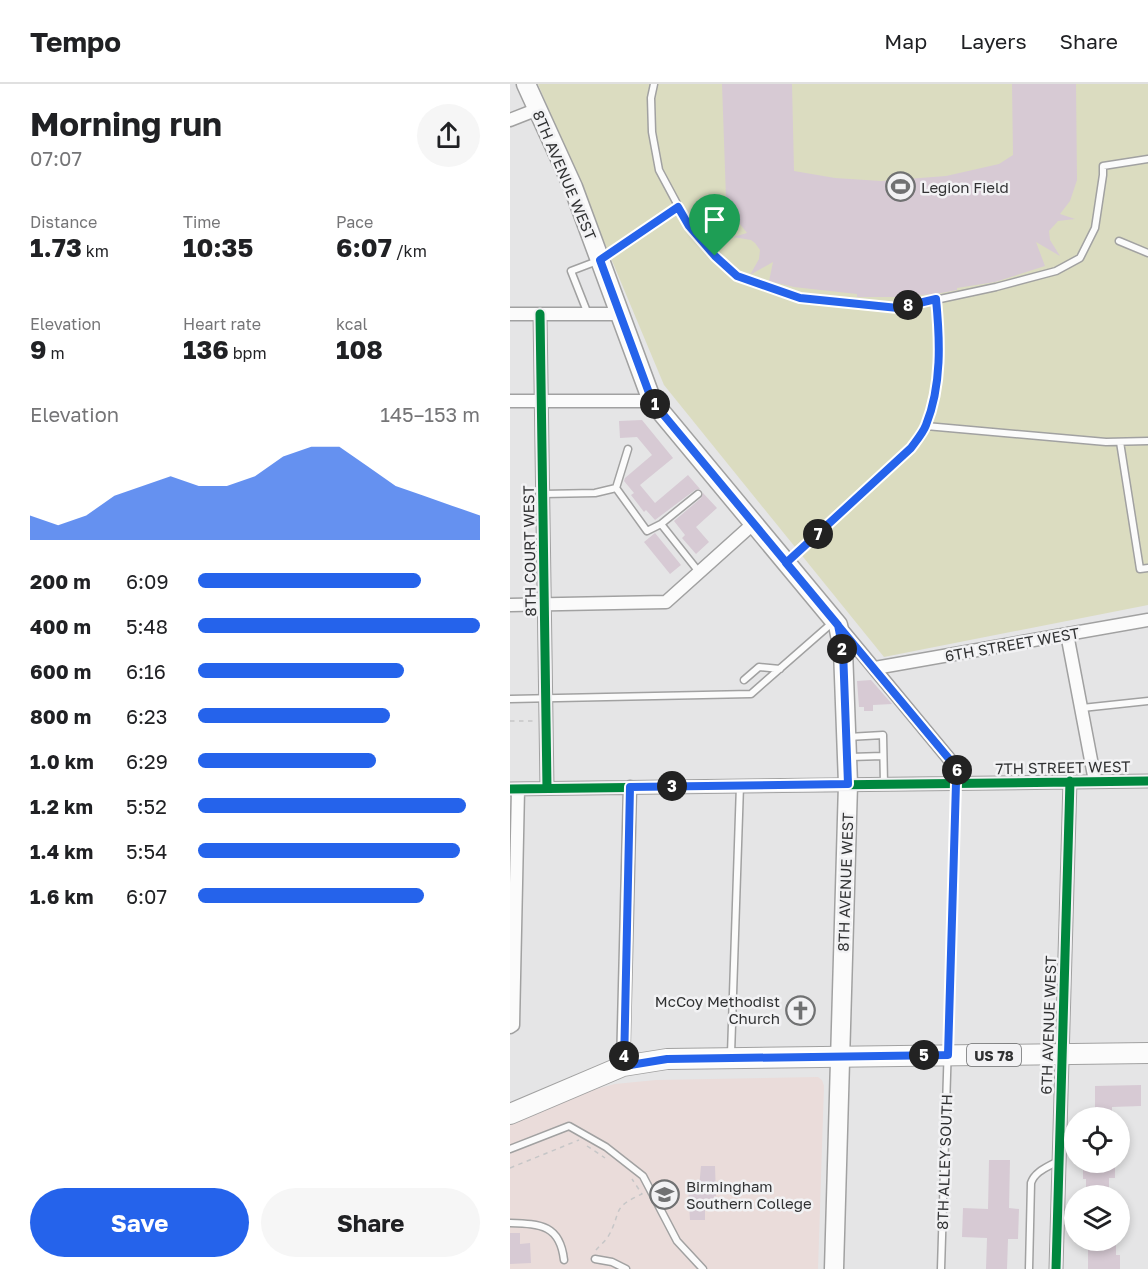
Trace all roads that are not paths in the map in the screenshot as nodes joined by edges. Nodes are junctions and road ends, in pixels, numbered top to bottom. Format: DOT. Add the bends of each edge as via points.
graph roads {
  1 [pos="526,84"];
  2 [pos="654,84"];
  3 [pos="538,109"];
  4 [pos="510,120"];
  5 [pos="1148,159"];
  6 [pos="678,207"];
  7 [pos="1119,241"];
  8 [pos="1148,253"];
  9 [pos="600,260"];
  10 [pos="936,299"];
  11 [pos="511,311"];
  12 [pos="540,314"];
  13 [pos="588,314"];
  14 [pos="620,314"];
  15 [pos="510,401"];
  16 [pos="542,401"];
  17 [pos="652,401"];
  18 [pos="926,426"];
  19 [pos="1148,441"];
  20 [pos="1120,442"];
  21 [pos="628,449"];
  22 [pos="616,488"];
  23 [pos="543,494"];
  24 [pos="698,494"];
  25 [pos="754,523"];
  26 [pos="662,524"];
  27 [pos="786,563"];
  28 [pos="1148,568"];
  29 [pos="699,573"];
  30 [pos="544,604"];
  31 [pos="510,605"];
  32 [pos="1148,620"];
  33 [pos="836,623"];
  34 [pos="1067,634"];
  35 [pos="875,668"];
  36 [pos="780,669"];
  37 [pos="744,680"];
  38 [pos="545,698"];
  39 [pos="510,699"];
  40 [pos="1148,701"];
  41 [pos="1082,708"];
  42 [pos="846,737"];
  43 [pos="883,756"];
  44 [pos="847,757"];
  45 [pos="1148,780"];
  46 [pos="1070,781"];
  47 [pos="1095,781"];
  48 [pos="956,783"];
  49 [pos="848,784"];
  50 [pos="884,784"];
  51 [pos="740,785"];
  52 [pos="630,787"];
  53 [pos="547,788"];
  54 [pos="514,789"];
  55 [pos="510,1027"];
  56 [pos="1148,1053"];
  57 [pos="1062,1054"];
  58 [pos="948,1055"];
  59 [pos="840,1056"];
  60 [pos="731,1058"];
  61 [pos="624,1066"];
  62 [pos="510,1114"];
  63 [pos="510,1149"];
  64 [pos="1059,1161"];
  65 [pos="510,1223"];
  66 [pos="595,1259"];
  67 [pos="564,1260"];
  68 [pos="626,1269"];
  69 [pos="703,1269"];
  70 [pos="834,1269"];
  71 [pos="941,1269"];
  72 [pos="1029,1269"];
  73 [pos="1056,1269"];
  1 -- 3 [label="main road, 8TH AVENUE WEST"];
  2 -- 6 [label="lane" via="652,132 659,170"];
  3 -- 4 [label="street"];
  3 -- 9 [label="main road, 8TH AVENUE WEST"];
  5 -- 10 [label="lane" via="1102,166 1095,228 1080,258 1056,271"];
  6 -- 9 [label="lane"];
  6 -- 10 [label="lane" via="689,226 737,276 800,298 898,308"];
  7 -- 8 [label="lane"];
  9 -- 13 [label="lane" via="571,271"];
  9 -- 14 [label="main road, 8TH AVENUE WEST"];
  10 -- 18 [label="lane" via="939,368"];
  11 -- 12 [label="street"];
  12 -- 13 [label="street"];
  12 -- 16 [label="street, 8TH COURT WEST"];
  13 -- 14 [label="street"];
  14 -- 17 [label="main road, 8TH AVENUE WEST"];
  15 -- 16 [label="street"];
  16 -- 17 [label="street"];
  16 -- 23 [label="street, 8TH COURT WEST"];
  17 -- 25 [label="main road, 8TH AVENUE WEST"];
  18 -- 20 [label="lane"];
  18 -- 27 [label="lane" via="911,448"];
  19 -- 20 [label="lane"];
  20 -- 28 [label="lane" via="1140,569"];
  21 -- 22 [label="lane"];
  22 -- 23 [label="lane" via="595,494"];
  22 -- 26 [label="lane" via="647,531"];
  23 -- 30 [label="street, 8TH COURT WEST"];
  24 -- 26 [label="lane"];
  25 -- 27 [label="main road, 8TH AVENUE WEST"];
  25 -- 29 [label="street"];
  26 -- 29 [label="lane"];
  27 -- 33 [label="main road, 8TH AVENUE WEST"];
  29 -- 30 [label="street" via="666,602"];
  30 -- 31 [label="street"];
  30 -- 38 [label="street, 8TH COURT WEST"];
  32 -- 34 [label="street, 6TH STREET WEST"];
  33 -- 35 [label="street"];
  33 -- 36 [label="lane"];
  33 -- 42 [label="main road, 8TH AVENUE WEST" via="843,650"];
  34 -- 35 [label="street, 6TH STREET WEST"];
  34 -- 41 [label="street"];
  35 -- 48 [label="street" via="960,772"];
  36 -- 37 [label="lane" via="759,667"];
  36 -- 38 [label="lane" via="751,694"];
  38 -- 39 [label="lane"];
  38 -- 53 [label="street, 8TH COURT WEST"];
  40 -- 41 [label="lane"];
  41 -- 47 [label="street"];
  42 -- 43 [label="lane" via="883,735"];
  42 -- 44 [label="main road, 8TH AVENUE WEST"];
  43 -- 44 [label="lane"];
  43 -- 50 [label="lane"];
  44 -- 49 [label="main road, 8TH AVENUE WEST"];
  45 -- 47 [label="street, 7TH STREET WEST"];
  46 -- 47 [label="street, 7TH STREET WEST"];
  46 -- 48 [label="street, 7TH STREET WEST"];
  46 -- 57 [label="street, 6TH AVENUE WEST"];
  48 -- 50 [label="street, 7TH STREET WEST"];
  48 -- 58 [label="lane, 8TH ALLEY SOUTH"];
  49 -- 50 [label="street, 7TH STREET WEST"];
  49 -- 51 [label="street, 7TH STREET WEST"];
  49 -- 59 [label="main road, 8TH AVENUE WEST"];
  51 -- 52 [label="street, 7TH STREET WEST"];
  51 -- 60 [label="lane"];
  52 -- 53 [label="street, 7TH STREET WEST"];
  52 -- 61 [label="street"];
  53 -- 54 [label="street, 7TH STREET WEST"];
  54 -- 55 [label="street"];
  56 -- 57 [label="main road, US 78"];
  57 -- 58 [label="main road, US 78"];
  57 -- 64 [label="street, 6TH AVENUE WEST"];
  58 -- 59 [label="main road, US 78"];
  58 -- 71 [label="lane, 8TH ALLEY SOUTH"];
  59 -- 60 [label="main road, US 78"];
  59 -- 70 [label="main road, 8TH AVENUE WEST"];
  60 -- 61 [label="main road, US 78" via="667,1059"];
  61 -- 62 [label="main road, US 78"];
  63 -- 69 [label="lane" via="569,1126 606,1147 644,1176 677,1241"];
  64 -- 72 [label="lane" via="1039,1172 1031,1183"];
  64 -- 73 [label="street, 6TH AVENUE WEST"];
  65 -- 67 [label="lane" via="540,1226 554,1232 562,1244"];
  66 -- 68 [label="lane"];
}
